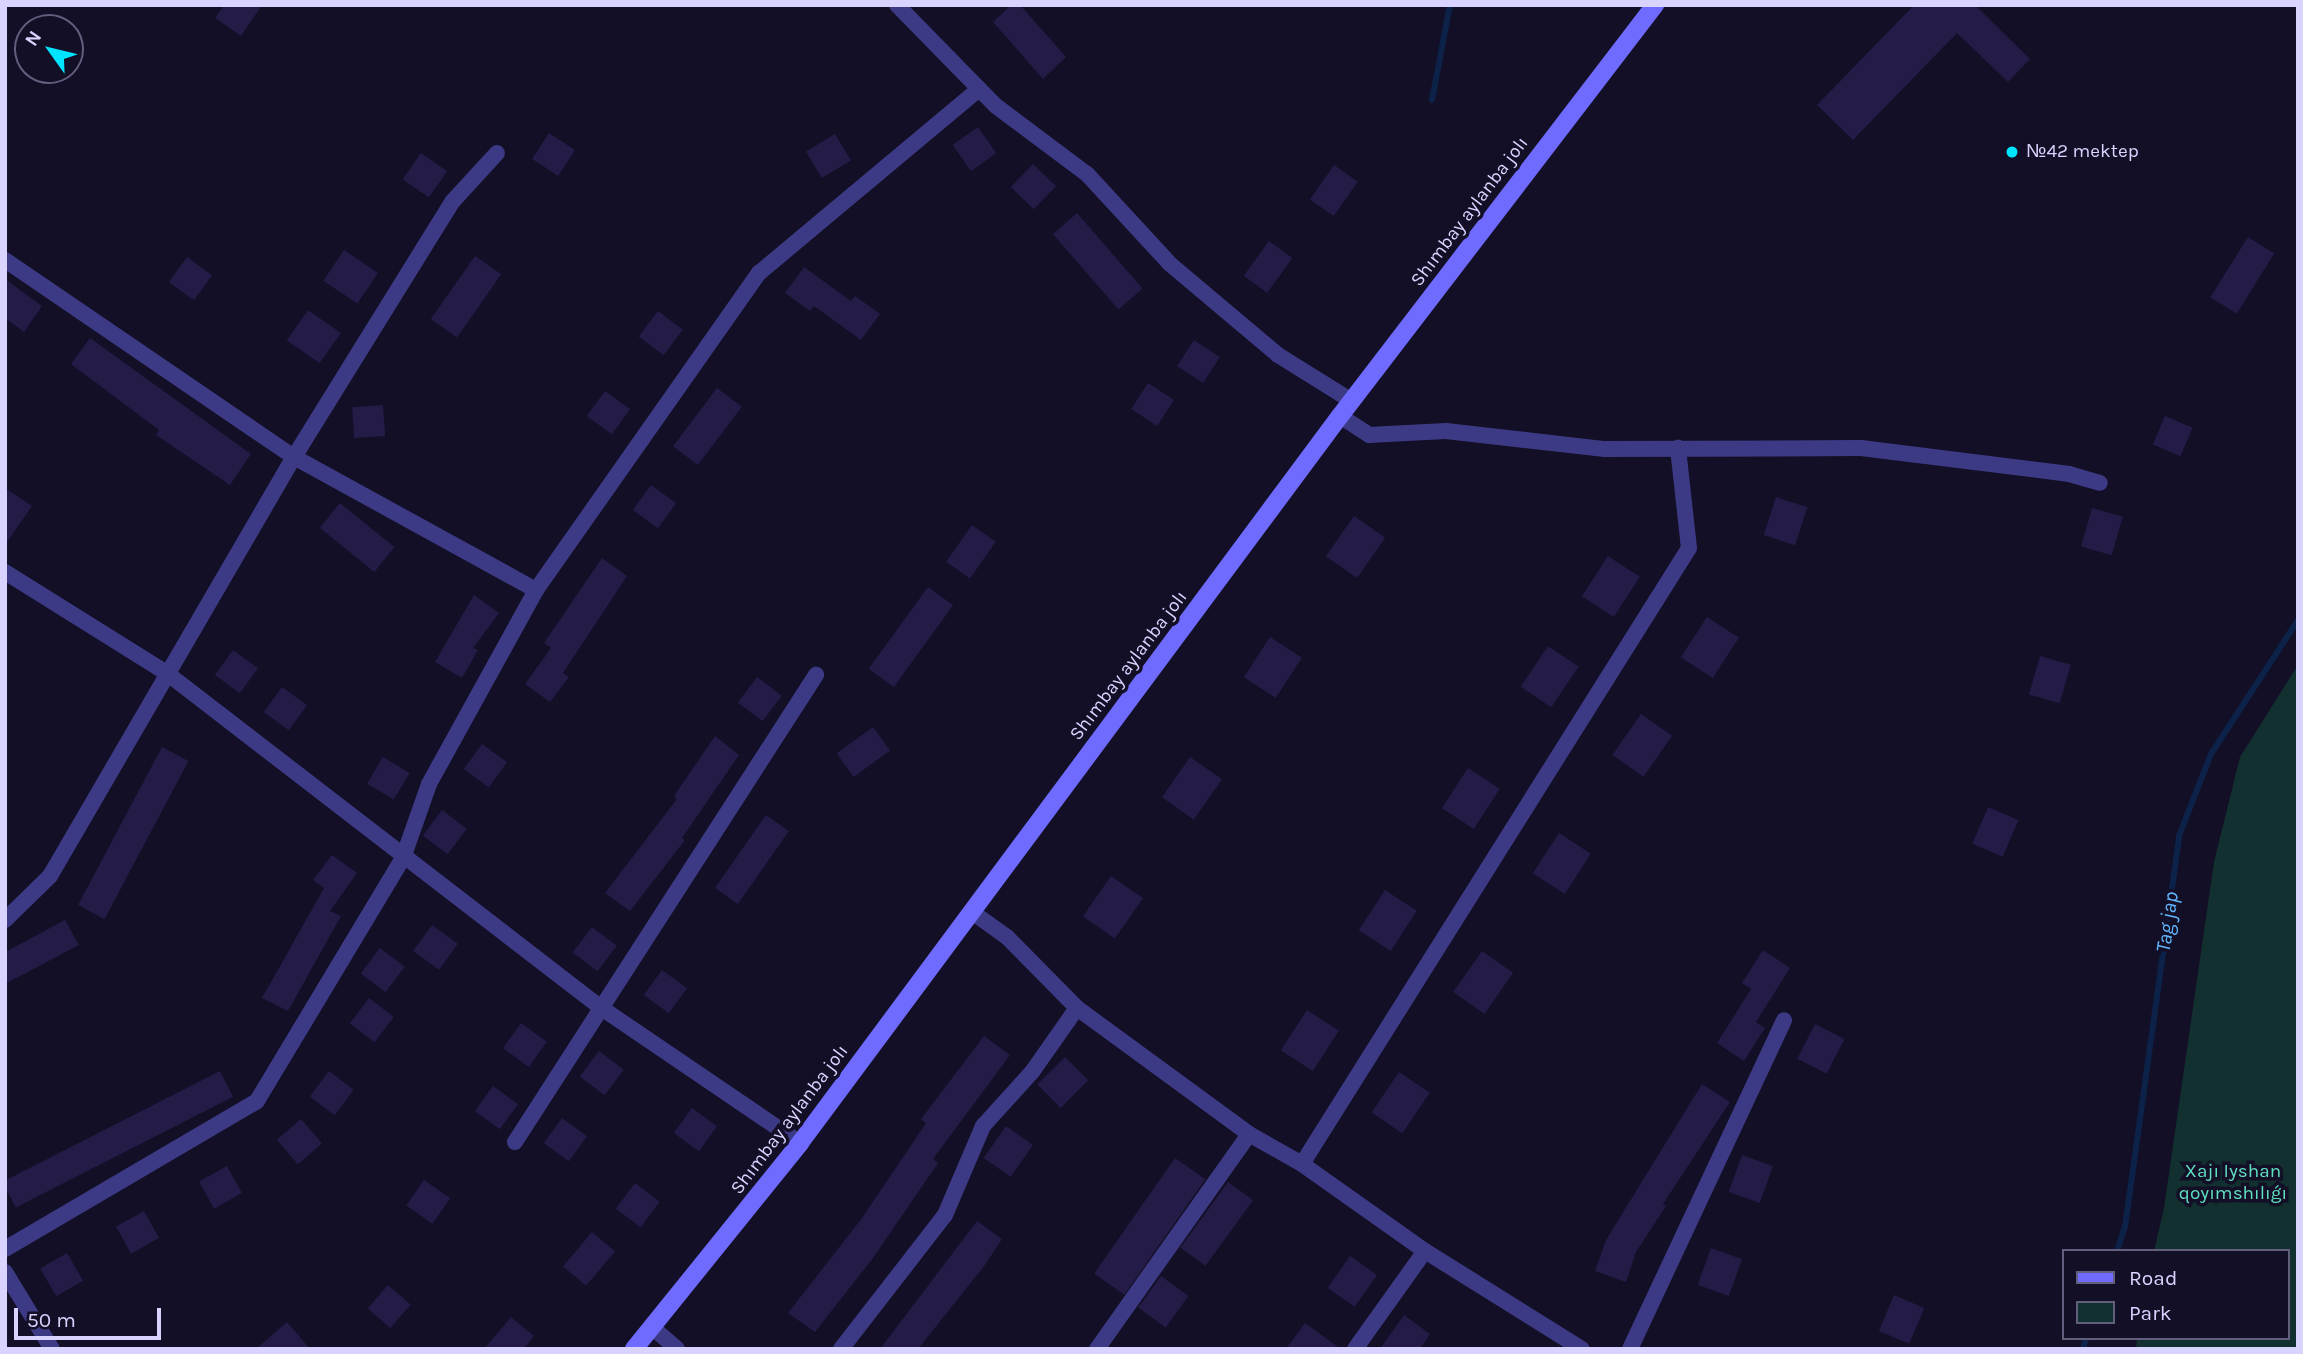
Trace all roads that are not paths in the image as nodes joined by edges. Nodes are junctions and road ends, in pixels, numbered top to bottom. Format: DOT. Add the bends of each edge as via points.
graph roads {
  1 [pos="897,5"];
  2 [pos="1655,5"];
  3 [pos="979,89"];
  4 [pos="497,153"];
  5 [pos="5,260"];
  6 [pos="1352,401"];
  7 [pos="1340,416"];
  8 [pos="1678,449"];
  9 [pos="294,457"];
  10 [pos="2100,483"];
  11 [pos="5,572"];
  12 [pos="536,590"];
  13 [pos="168,674"];
  14 [pos="816,675"];
  15 [pos="403,858"];
  16 [pos="972,912"];
  17 [pos="5,920"];
  18 [pos="600,1007"];
  19 [pos="1077,1008"];
  20 [pos="1784,1020"];
  21 [pos="1249,1134"];
  22 [pos="515,1142"];
  23 [pos="800,1143"];
  24 [pos="1302,1164"];
  25 [pos="5,1249"];
  26 [pos="1425,1251"];
  27 [pos="5,1272"];
  28 [pos="653,1328"];
  29 [pos="52,1349"];
  30 [pos="634,1349"];
  31 [pos="677,1349"];
  32 [pos="841,1349"];
  33 [pos="1097,1349"];
  34 [pos="1355,1349"];
  35 [pos="1582,1349"];
  36 [pos="1630,1349"];
  1 -- 3 [label="street"];
  2 -- 6 [label="main road, Shımbay aylanba jolı"];
  3 -- 6 [label="street" via="1087,174 1189,281 1278,355"];
  3 -- 12 [label="street" via="760,273"];
  4 -- 9 [label="street" via="453,201"];
  5 -- 9 [label="street"];
  6 -- 7 [label="main road, Shımbay aylanba jolı"];
  7 -- 8 [label="street" via="1369,436 1446,431 1605,449"];
  7 -- 16 [label="main road, Shımbay aylanba jolı"];
  8 -- 10 [label="street" via="1861,448 2069,474"];
  8 -- 24 [label="street" via="1689,548"];
  9 -- 12 [label="street"];
  9 -- 13 [label="street"];
  11 -- 13 [label="street"];
  12 -- 15 [label="street" via="429,784"];
  13 -- 15 [label="street"];
  13 -- 17 [label="street" via="50,876"];
  14 -- 18 [label="street"];
  15 -- 18 [label="street"];
  15 -- 25 [label="street" via="257,1101"];
  16 -- 19 [label="street" via="1007,937"];
  16 -- 23 [label="main road, Shımbay aylanba jolı"];
  18 -- 22 [label="street"];
  18 -- 23 [label="street"];
  19 -- 21 [label="street"];
  19 -- 32 [label="street" via="1032,1072 983,1126 945,1215"];
  20 -- 36 [label="street"];
  21 -- 24 [label="street"];
  21 -- 33 [label="street"];
  23 -- 28 [label="main road, Shımbay aylanba jolı"];
  24 -- 26 [label="street"];
  26 -- 34 [label="street"];
  26 -- 35 [label="street"];
  27 -- 29 [label="street"];
  28 -- 30 [label="main road, Shımbay aylanba jolı"];
  28 -- 31 [label="street"];
}
